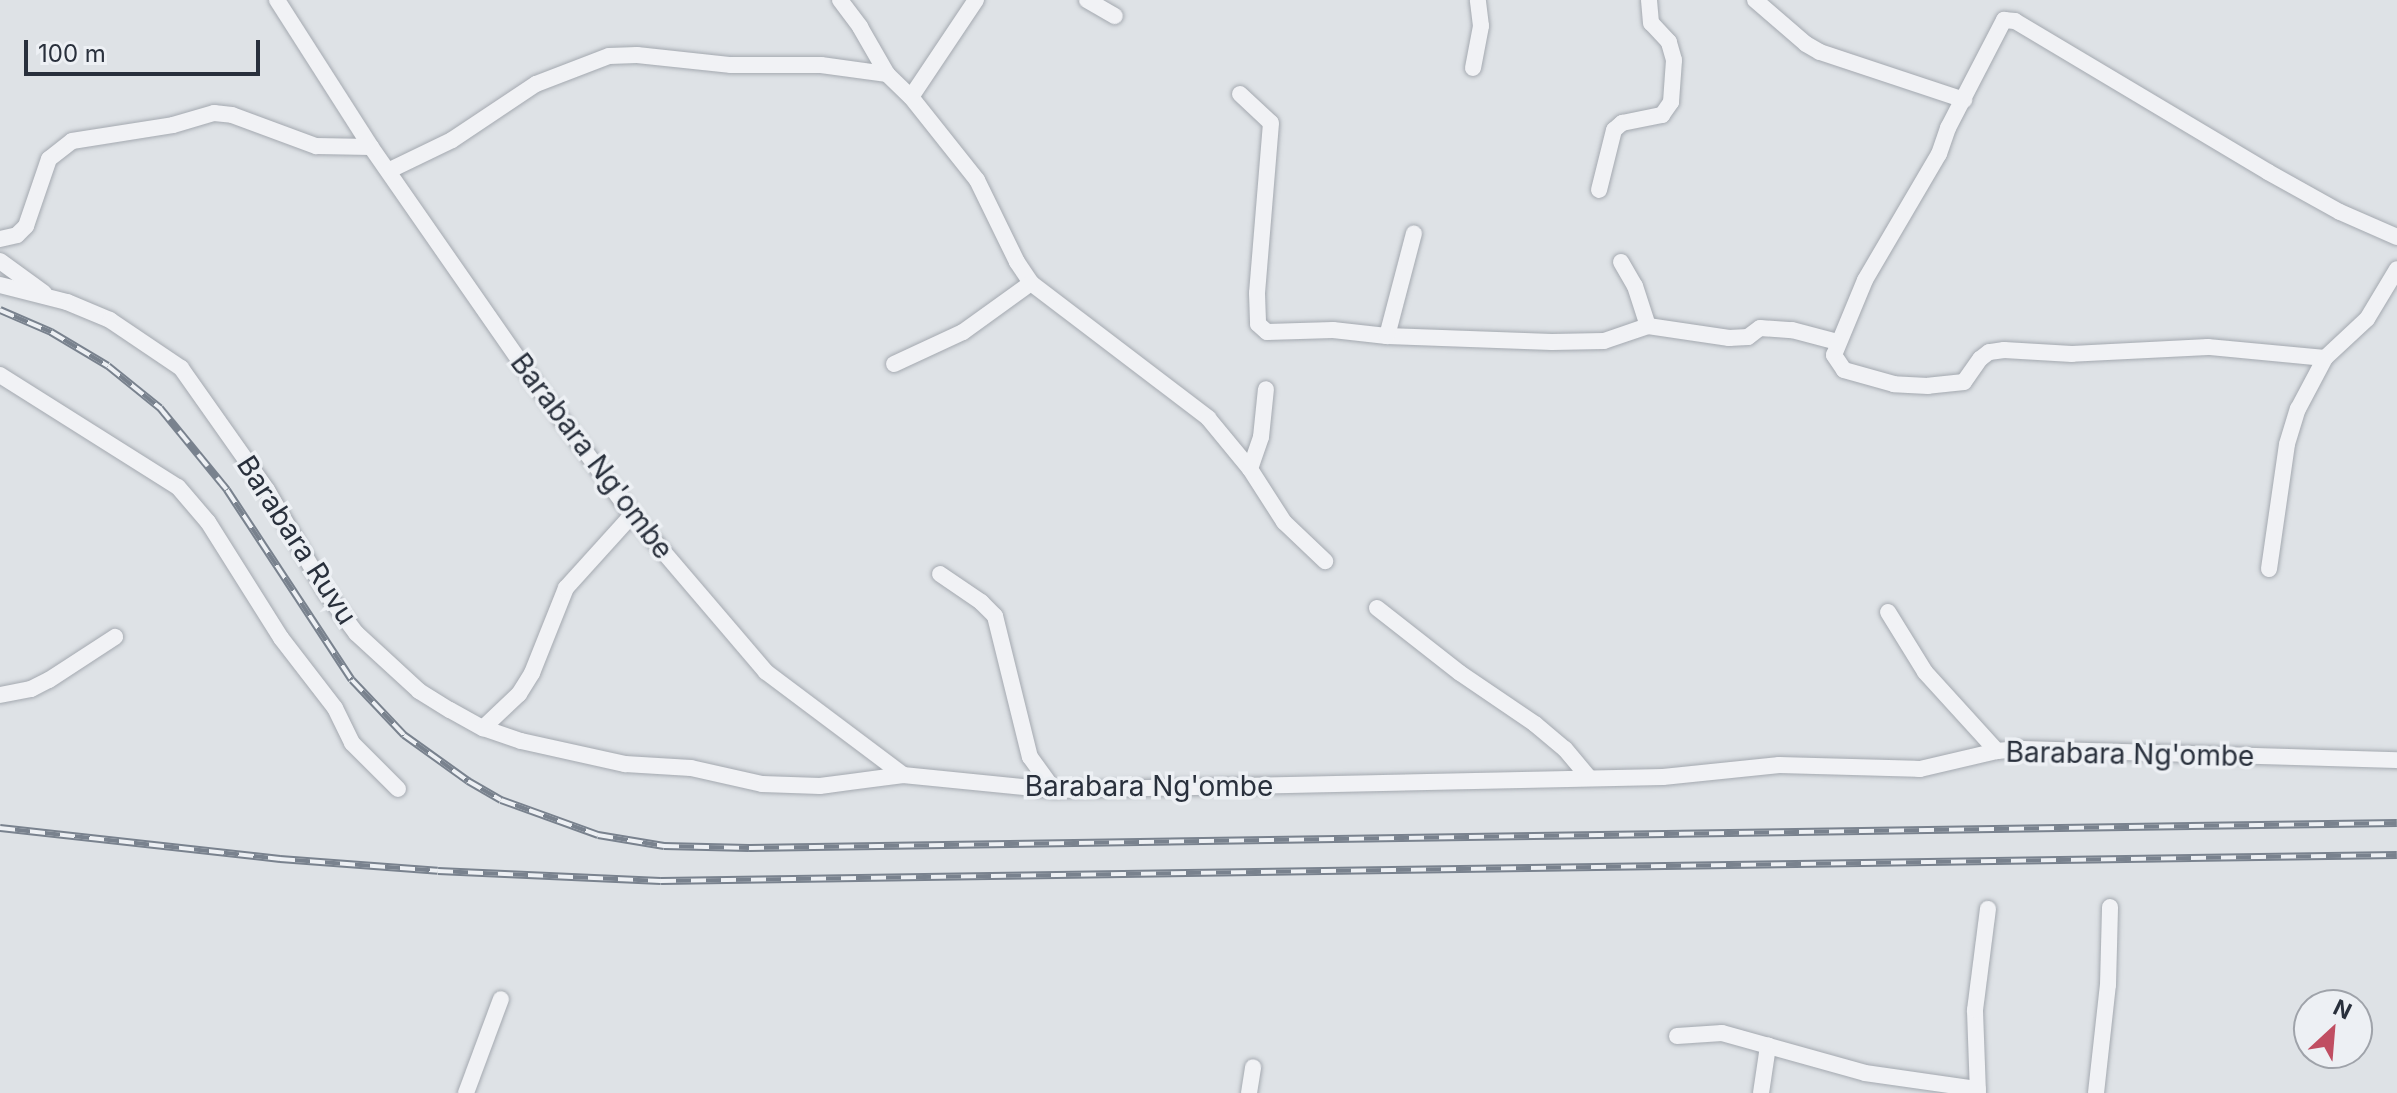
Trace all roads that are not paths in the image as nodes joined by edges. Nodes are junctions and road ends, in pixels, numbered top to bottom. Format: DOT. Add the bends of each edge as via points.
graph roads {
  1 [pos="277,0"];
  2 [pos="840,0"];
  3 [pos="976,0"];
  4 [pos="1087,0"];
  5 [pos="1478,0"];
  6 [pos="1649,0"];
  7 [pos="1755,0"];
  8 [pos="1115,16"];
  9 [pos="1473,68"];
  10 [pos="887,74"];
  11 [pos="1240,94"];
  12 [pos="911,97"];
  13 [pos="1964,100"];
  14 [pos="371,147"];
  15 [pos="390,170"];
  16 [pos="1599,190"];
  17 [pos="1414,233"];
  18 [pos="2397,237"];
  19 [pos="0,239"];
  20 [pos="0,261"];
  21 [pos="1621,262"];
  22 [pos="2397,269"];
  23 [pos="1031,283"];
  24 [pos="0,285"];
  25 [pos="49,298"];
  26 [pos="1648,326"];
  27 [pos="1387,336"];
  28 [pos="1837,342"];
  29 [pos="2325,358"];
  30 [pos="894,364"];
  31 [pos="0,375"];
  32 [pos="1266,389"];
  33 [pos="1250,469"];
  34 [pos="632,515"];
  35 [pos="1325,561"];
  36 [pos="2269,569"];
  37 [pos="940,574"];
  38 [pos="1377,608"];
  39 [pos="1888,612"];
  40 [pos="115,637"];
  41 [pos="0,695"];
  42 [pos="483,728"];
  43 [pos="1997,751"];
  44 [pos="2397,760"];
  45 [pos="903,775"];
  46 [pos="1589,778"];
  47 [pos="398,789"];
  48 [pos="1054,790"];
  49 [pos="2110,907"];
  50 [pos="1988,909"];
  51 [pos="501,999"];
  52 [pos="1677,1036"];
  53 [pos="1768,1046"];
  54 [pos="1253,1067"];
  55 [pos="1978,1091"];
  56 [pos="466,1093"];
  57 [pos="1249,1093"];
  58 [pos="1761,1093"];
  59 [pos="2096,1093"];
  1 -- 14 [label="street, Barabara Ng'ombe"];
  2 -- 10 [label="street"];
  3 -- 12 [label="street"];
  4 -- 8 [label="street"];
  5 -- 9 [label="street" via="1481,26"];
  6 -- 16 [label="street" via="1651,23 1669,42 1674,60 1671,102 1662,115 1622,123 1614,130"];
  7 -- 13 [label="street" via="1820,52"];
  10 -- 12 [label="street"];
  10 -- 15 [label="street" via="821,65 609,56 536,84 452,140"];
  11 -- 27 [label="street" via="1271,123 1258,324 1267,332 1333,330"];
  12 -- 23 [label="street" via="977,180"];
  13 -- 18 [label="street" via="2004,20 2015,21 2268,172"];
  13 -- 28 [label="street" via="1939,154 1865,280"];
  14 -- 15 [label="street, Barabara Ng'ombe"];
  14 -- 19 [label="street" via="316,146 214,113 72,141 49,159 26,226 17,235"];
  15 -- 34 [label="street, Barabara Ng'ombe"];
  17 -- 27 [label="street"];
  20 -- 25 [label="street"];
  21 -- 26 [label="street"];
  22 -- 29 [label="street" via="2367,319"];
  23 -- 30 [label="street" via="963,332"];
  23 -- 33 [label="street" via="1195,407"];
  24 -- 25 [label="street, Barabara Ruvu"];
  25 -- 42 [label="street, Barabara Ruvu" via="110,320 181,368 267,490 327,594 356,633 419,691"];
  26 -- 27 [label="street" via="1604,341"];
  26 -- 28 [label="street" via="1729,338 1748,337 1760,328 1783,329"];
  28 -- 29 [label="street" via="1835,362 1844,370 1894,384 1928,386 1964,382 1980,359 2004,350 2072,354 2208,347"];
  29 -- 36 [label="street" via="2290,427"];
  31 -- 47 [label="street" via="178,487 208,522 281,638 335,708 352,743"];
  32 -- 33 [label="street" via="1261,437"];
  33 -- 35 [label="street" via="1284,522"];
  34 -- 42 [label="street" via="566,588 532,673 519,694"];
  34 -- 45 [label="street, Barabara Ng'ombe" via="766,672"];
  37 -- 48 [label="street" via="995,616 1030,757"];
  38 -- 46 [label="street" via="1528,718"];
  39 -- 43 [label="street" via="1925,672"];
  40 -- 41 [label="street" via="49,680"];
  42 -- 45 [label="street, Barabara Ruvu" via="603,760 691,768 762,784 820,786"];
  43 -- 44 [label="street, Barabara Ng'ombe"];
  43 -- 46 [label="street, Barabara Ng'ombe" via="1920,769 1779,765 1663,777"];
  45 -- 48 [label="street, Barabara Ng'ombe"];
  46 -- 48 [label="street, Barabara Ng'ombe"];
  49 -- 59 [label="street"];
  50 -- 55 [label="street" via="1977,977"];
  51 -- 56 [label="street"];
  52 -- 53 [label="street" via="1722,1033"];
  53 -- 55 [label="street" via="1865,1073"];
  53 -- 58 [label="street"];
  54 -- 57 [label="street"];
}
